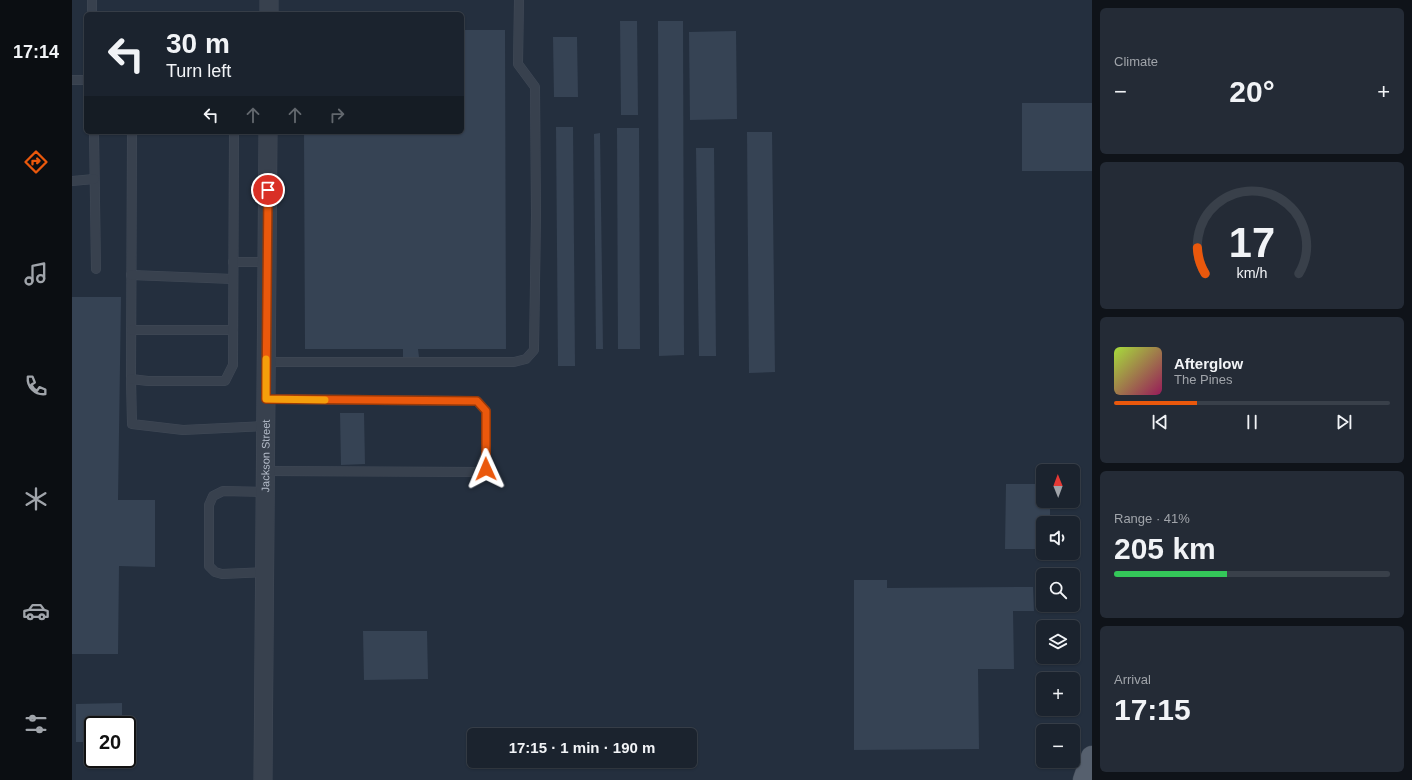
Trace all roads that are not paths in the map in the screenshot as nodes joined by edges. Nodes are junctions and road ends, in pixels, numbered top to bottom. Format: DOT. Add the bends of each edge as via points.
graph roads {
  1 [pos="92,0"];
  2 [pos="269,0"];
  3 [pos="519,0"];
  4 [pos="92,12"];
  5 [pos="269,12"];
  6 [pos="72,80"];
  7 [pos="84,80"];
  8 [pos="94,134"];
  9 [pos="132,134"];
  10 [pos="234,134"];
  11 [pos="268,134"];
  12 [pos="94,179"];
  13 [pos="72,180"];
  14 [pos="233,262"];
  15 [pos="267,262"];
  16 [pos="96,269"];
  17 [pos="131,275"];
  18 [pos="233,279"];
  19 [pos="131,330"];
  20 [pos="233,330"];
  21 [pos="266,362"];
  22 [pos="130,379"];
  23 [pos="266,399"];
  24 [pos="266,426"];
  25 [pos="266,471"];
  26 [pos="265,492"];
  27 [pos="265,572"];
  28 [pos="1092,757"];
  29 [pos="263,780"];
  30 [pos="1084,780"];
  1 -- 4 [label="lane"];
  2 -- 5 [label="street"];
  3 -- 21 [label="lane" via="518,64 535,87 534,350 526,359 514,362"];
  6 -- 7 [label="lane"];
  8 -- 12 [label="lane"];
  9 -- 17 [label="lane"];
  10 -- 14 [label="lane"];
  11 -- 15 [label="street, Jackson Street"];
  12 -- 13 [label="lane"];
  12 -- 16 [label="lane"];
  14 -- 15 [label="lane"];
  14 -- 18 [label="lane"];
  15 -- 21 [label="street, Jackson Street"];
  17 -- 18 [label="lane"];
  17 -- 19 [label="lane"];
  18 -- 20 [label="lane"];
  19 -- 20 [label="lane"];
  19 -- 22 [label="lane"];
  20 -- 22 [label="lane" via="232,365 226,381"];
  21 -- 23 [label="street, Jackson Street"];
  22 -- 24 [label="lane" via="132,424 183,430"];
  23 -- 24 [label="street, Jackson Street"];
  23 -- 25 [label="lane" via="477,401 486,411 486,469 481,472"];
  24 -- 25 [label="street, Jackson Street"];
  25 -- 26 [label="street, Jackson Street"];
  26 -- 27 [label="street, Jackson Street"];
  26 -- 27 [label="lane" via="223,491 213,496 209,505 209,566 222,574"];
  27 -- 29 [label="street, Jackson Street"];
  28 -- 30 [label="main road"];
}
